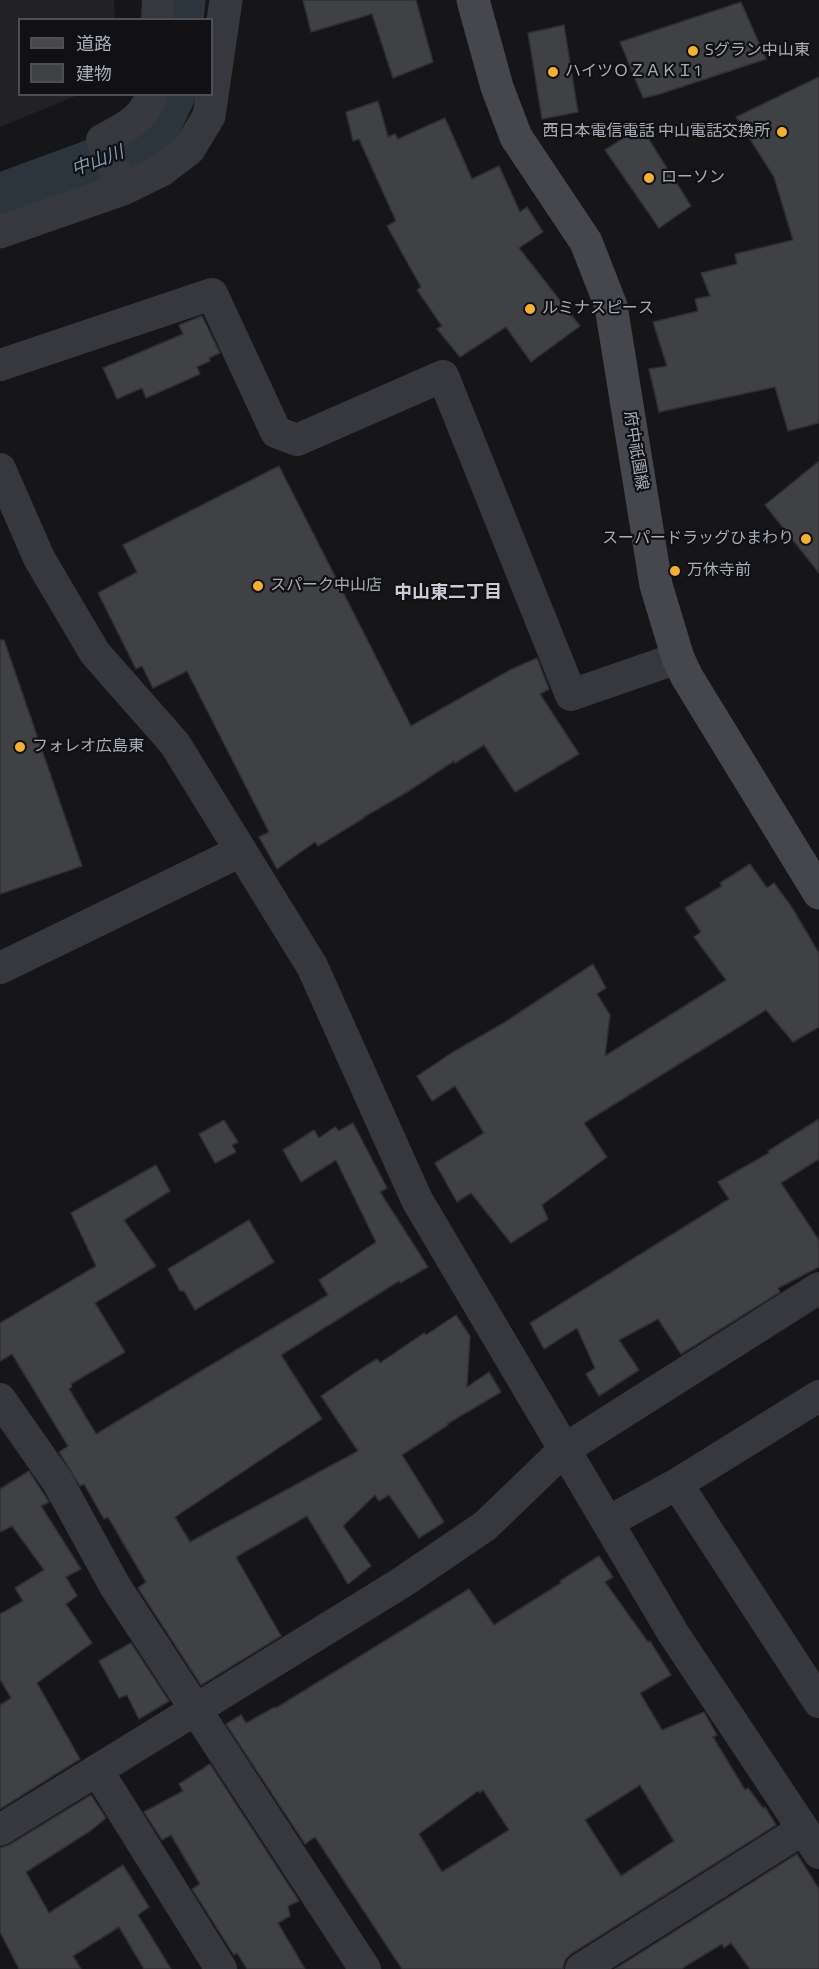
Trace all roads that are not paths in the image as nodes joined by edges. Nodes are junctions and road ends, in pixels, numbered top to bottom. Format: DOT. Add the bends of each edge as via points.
graph roads {
  1 [pos="158,0"];
  2 [pos="226,0"];
  3 [pos="473,0"];
  4 [pos="157,18"];
  5 [pos="213,89"];
  6 [pos="151,96"];
  7 [pos="212,96"];
  8 [pos="120,184"];
  9 [pos="0,232"];
  10 [pos="0,365"];
  11 [pos="0,469"];
  12 [pos="678,658"];
  13 [pos="241,851"];
  14 [pos="819,893"];
  15 [pos="0,968"];
  16 [pos="819,1288"];
  17 [pos="0,1400"];
  18 [pos="817,1402"];
  19 [pos="565,1449"];
  20 [pos="677,1484"];
  21 [pos="608,1522"];
  22 [pos="819,1702"];
  23 [pos="196,1709"];
  24 [pos="97,1770"];
  25 [pos="0,1830"];
  26 [pos="811,1841"];
  27 [pos="221,1969"];
  28 [pos="365,1969"];
  29 [pos="581,1969"];
  1 -- 4 [label="street"];
  2 -- 5 [label="street"];
  3 -- 12 [label="main road, 府中祇園線" via="497,87 516,137 586,242 611,306 656,585"];
  6 -- 8 [label="street" via="149,104 133,123 102,140"];
  7 -- 8 [label="street" via="209,116 189,149 160,171"];
  8 -- 9 [label="street"];
  10 -- 12 [label="street" via="212,294 276,432 297,440 443,376 571,694"];
  11 -- 13 [label="street" via="39,558 95,652 175,744"];
  12 -- 14 [label="main road, 府中祇園線"];
  13 -- 15 [label="street"];
  13 -- 19 [label="street" via="312,966 417,1200"];
  16 -- 19 [label="street"];
  17 -- 23 [label="street" via="58,1482 115,1586"];
  18 -- 20 [label="street"];
  19 -- 21 [label="street"];
  19 -- 23 [label="street" via="485,1526 401,1583"];
  20 -- 21 [label="street"];
  20 -- 22 [label="street"];
  21 -- 26 [label="street" via="673,1633"];
  23 -- 24 [label="street"];
  23 -- 28 [label="street"];
  24 -- 25 [label="street"];
  24 -- 27 [label="street"];
  26 -- 29 [label="street"];
}
